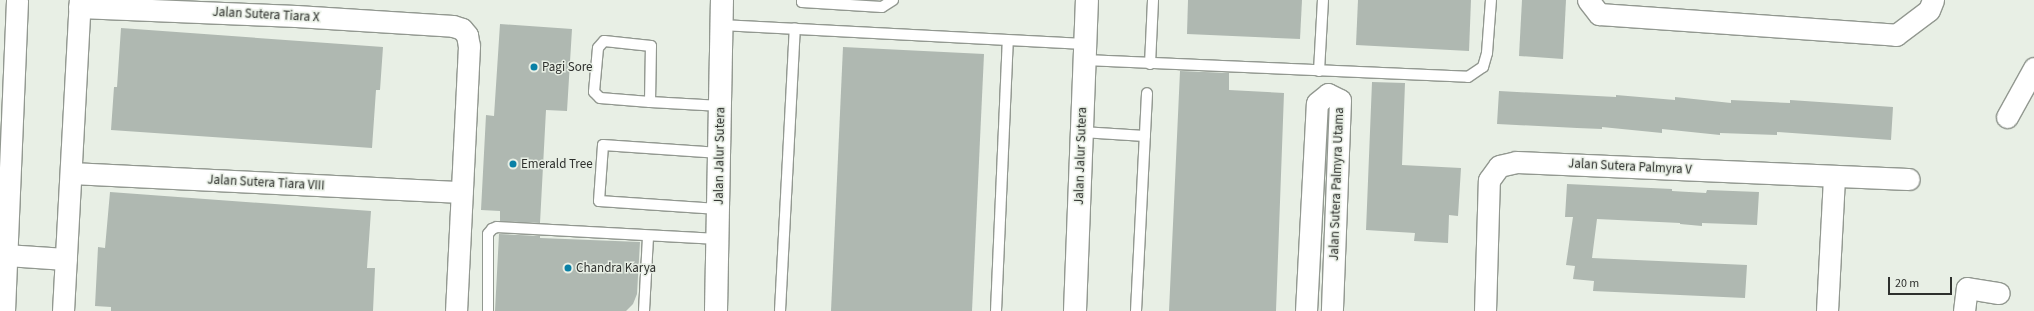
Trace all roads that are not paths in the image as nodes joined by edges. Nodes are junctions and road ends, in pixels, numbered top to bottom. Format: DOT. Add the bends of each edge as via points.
graph roads {
  1 [pos="18,0"];
  2 [pos="239,0"];
  3 [pos="722,0"];
  4 [pos="802,0"];
  5 [pos="893,0"];
  6 [pos="1087,0"];
  7 [pos="1153,0"];
  8 [pos="1322,0"];
  9 [pos="1491,0"];
  10 [pos="1588,0"];
  11 [pos="1933,0"];
  12 [pos="80,4"];
  13 [pos="296,16"];
  14 [pos="721,25"];
  15 [pos="794,28"];
  16 [pos="1008,41"];
  17 [pos="1085,52"];
  18 [pos="1150,64"];
  19 [pos="2034,68"];
  20 [pos="1319,72"];
  21 [pos="1147,93"];
  22 [pos="650,102"];
  23 [pos="721,106"];
  24 [pos="2007,117"];
  25 [pos="6,123"];
  26 [pos="1082,132"];
  27 [pos="1145,136"];
  28 [pos="720,153"];
  29 [pos="71,173"];
  30 [pos="1834,176"];
  31 [pos="1909,178"];
  32 [pos="462,192"];
  33 [pos="718,209"];
  34 [pos="648,236"];
  35 [pos="718,239"];
  36 [pos="7,255"];
  37 [pos="66,259"];
  38 [pos="1999,293"];
  39 [pos="4,311"];
  40 [pos="63,311"];
  41 [pos="456,311"];
  42 [pos="488,311"];
  43 [pos="644,311"];
  44 [pos="716,311"];
  45 [pos="780,311"];
  46 [pos="996,311"];
  47 [pos="1075,311"];
  48 [pos="1136,311"];
  49 [pos="1306,311"];
  50 [pos="1332,311"];
  51 [pos="1485,311"];
  52 [pos="1827,311"];
  53 [pos="1964,311"];
  1 -- 25 [label="street"];
  2 -- 13 [label="street"];
  3 -- 14 [label="main road, Jalan Jalur Sutera"];
  4 -- 5 [label="lane" via="882,7"];
  6 -- 17 [label="main road, Jalan Jalur Sutera"];
  7 -- 18 [label="lane"];
  8 -- 20 [label="lane"];
  9 -- 20 [label="lane" via="1487,53 1483,67 1468,77"];
  10 -- 11 [label="street" via="1599,14 1896,34 1929,10"];
  12 -- 13 [label="street, Jalan Sutera Tiara X"];
  12 -- 29 [label="street"];
  13 -- 32 [label="street, Jalan Sutera Tiara X" via="453,26 462,29 467,35 469,46"];
  14 -- 15 [label="lane"];
  14 -- 23 [label="main road, Jalan Jalur Sutera"];
  15 -- 16 [label="lane"];
  15 -- 45 [label="lane"];
  16 -- 17 [label="lane"];
  16 -- 46 [label="lane"];
  17 -- 18 [label="lane"];
  17 -- 26 [label="main road, Jalan Jalur Sutera"];
  18 -- 20 [label="lane"];
  19 -- 24 [label="street"];
  21 -- 27 [label="lane"];
  22 -- 22 [label="lane" via="600,98 594,92 598,48 604,41 651,46"];
  22 -- 23 [label="lane"];
  23 -- 28 [label="main road, Jalan Jalur Sutera"];
  25 -- 36 [label="street"];
  26 -- 27 [label="lane"];
  26 -- 47 [label="main road, Jalan Jalur Sutera"];
  27 -- 48 [label="lane"];
  28 -- 33 [label="main road, Jalan Jalur Sutera"];
  28 -- 33 [label="lane" via="603,145 599,201"];
  29 -- 32 [label="street, Jalan Sutera Tiara VIII"];
  29 -- 37 [label="street"];
  30 -- 31 [label="street, Jalan Sutera Palmyra V"];
  30 -- 51 [label="street, Jalan Sutera Palmyra V" via="1516,162 1499,166 1489,180"];
  30 -- 52 [label="street"];
  32 -- 41 [label="street"];
  33 -- 35 [label="main road, Jalan Jalur Sutera"];
  34 -- 35 [label="lane"];
  34 -- 42 [label="lane" via="497,227 492,229 488,234"];
  34 -- 43 [label="lane"];
  35 -- 44 [label="main road, Jalan Jalur Sutera"];
  36 -- 37 [label="street"];
  36 -- 39 [label="street"];
  37 -- 40 [label="street"];
  38 -- 53 [label="street" via="1967,288"];
  49 -- 50 [label="street, Jalan Sutera Palmyra Utama" via="1317,103 1328,94 1340,100"];
}
